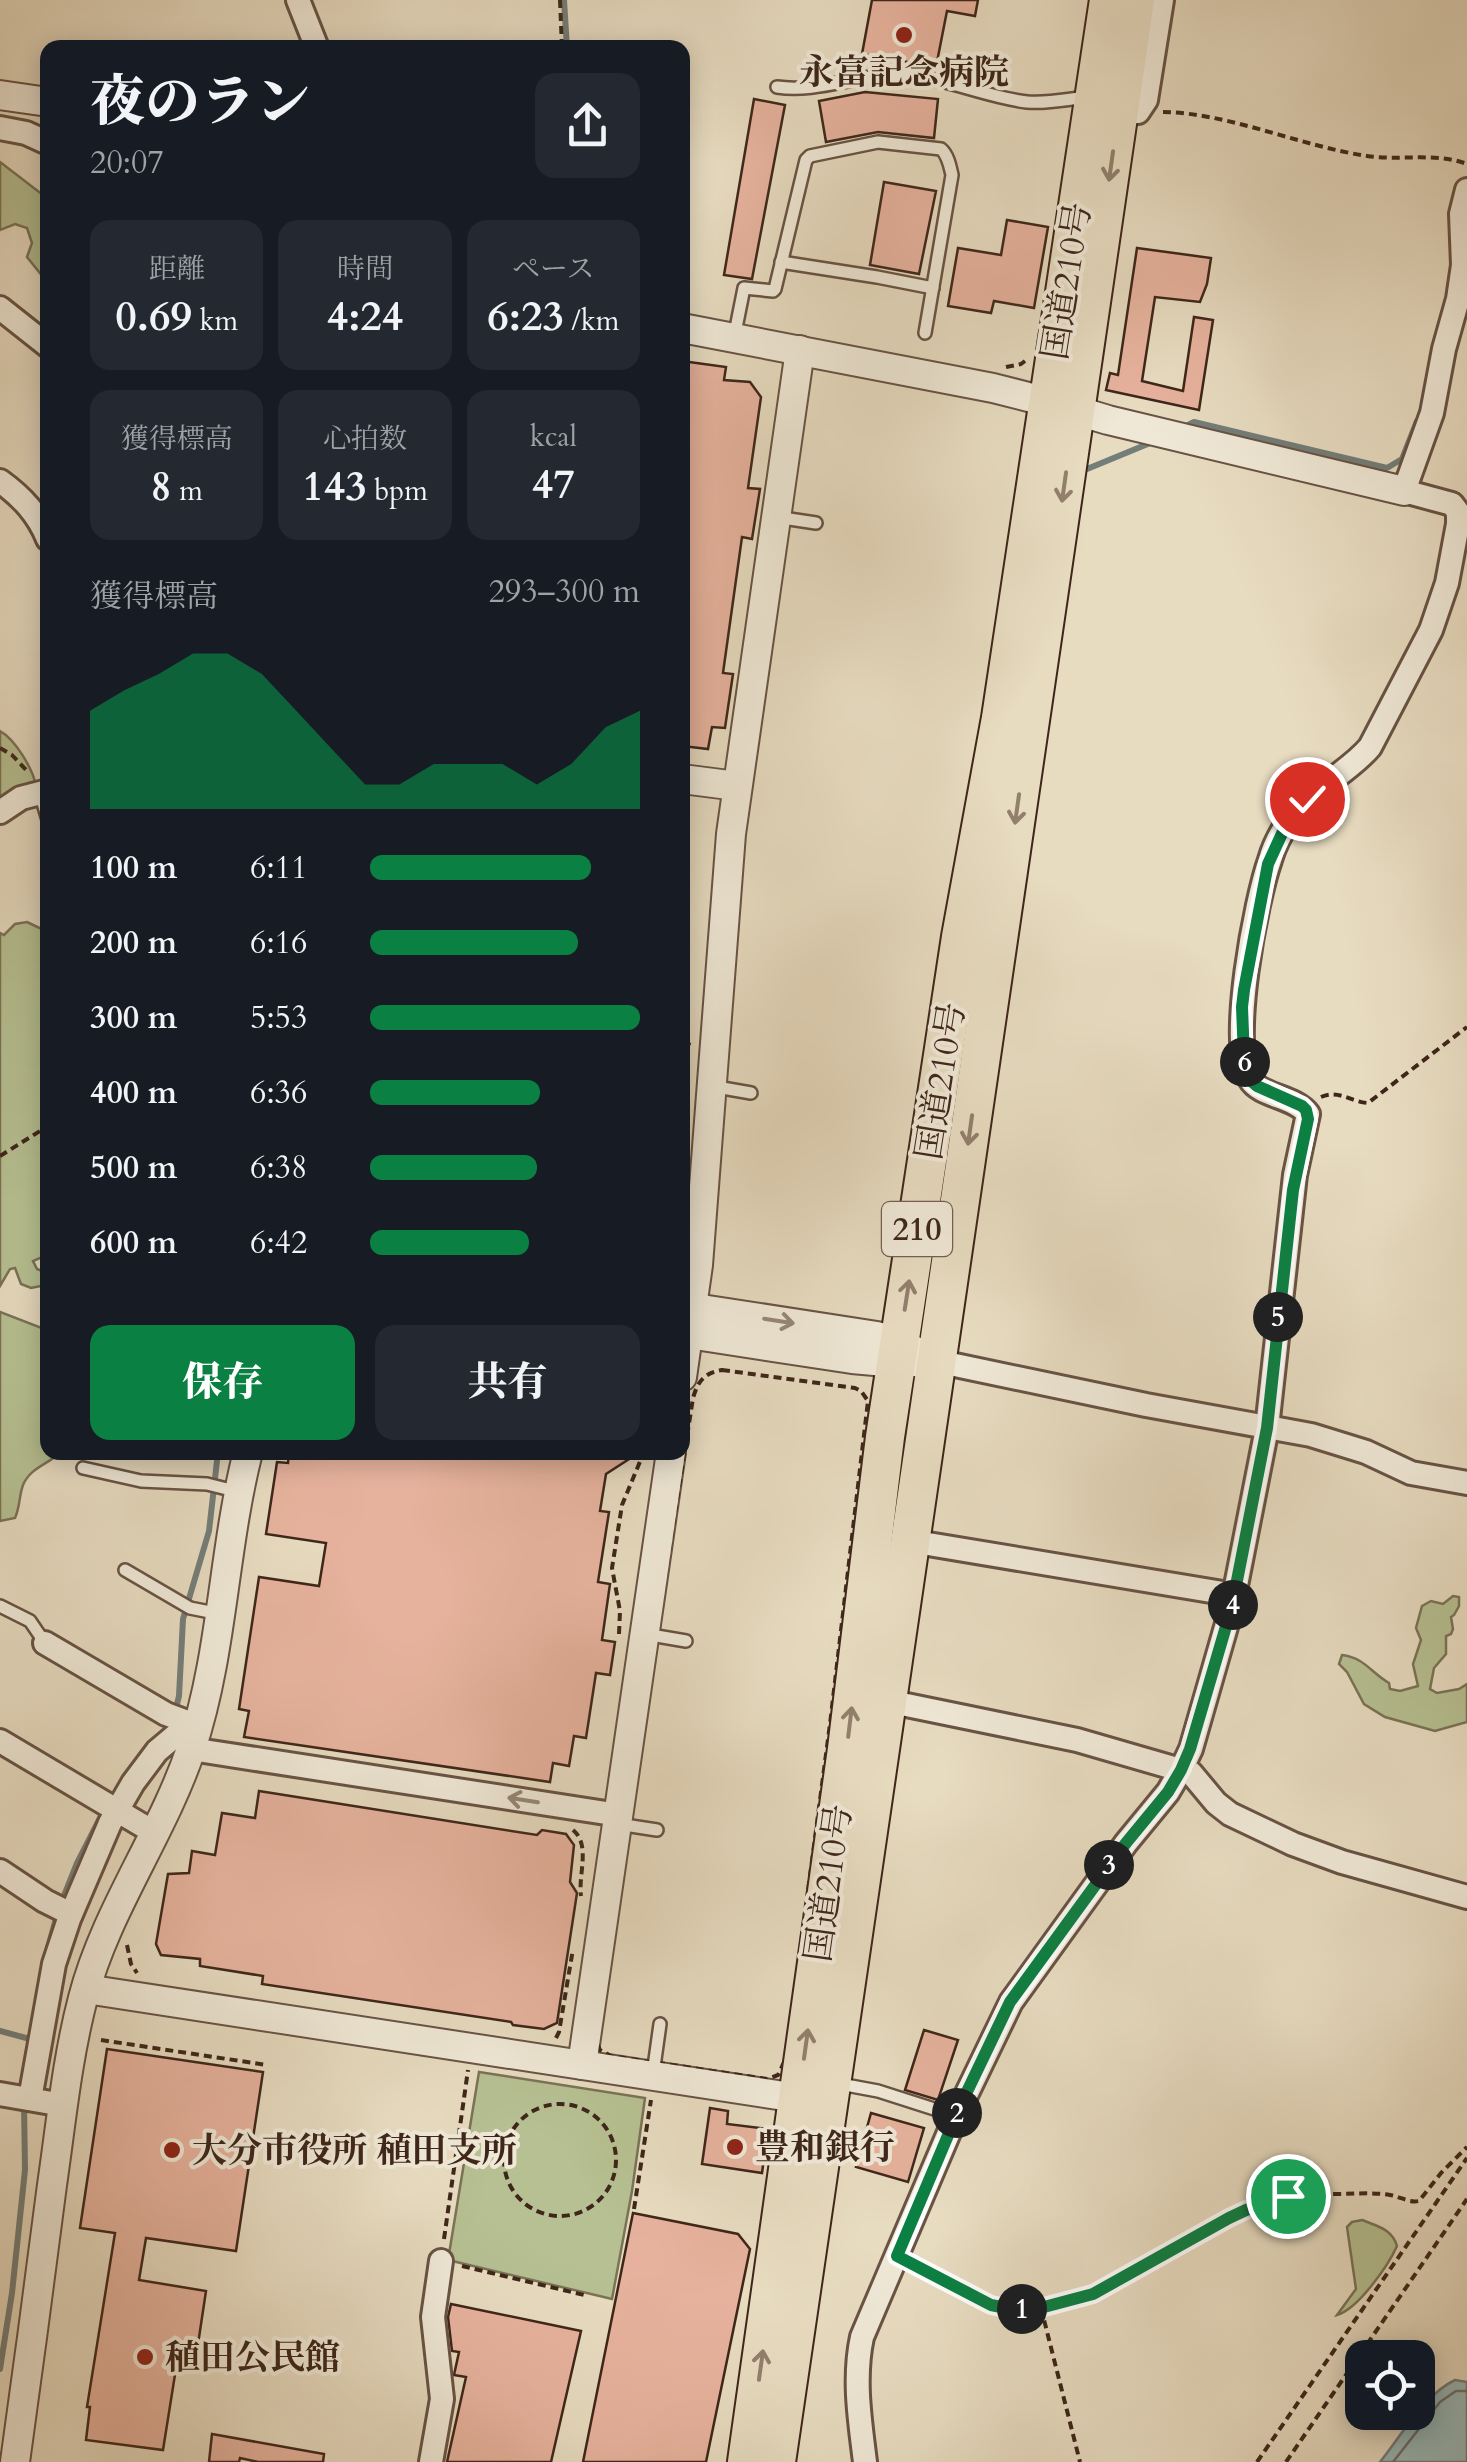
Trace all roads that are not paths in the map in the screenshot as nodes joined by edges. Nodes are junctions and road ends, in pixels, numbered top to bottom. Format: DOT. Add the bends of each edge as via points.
graph roads {
  1 [pos="298,0"];
  2 [pos="1108,0"];
  3 [pos="1135,0"];
  4 [pos="1162,0"];
  5 [pos="313,40"];
  6 [pos="777,87"];
  7 [pos="0,95"];
  8 [pos="40,101"];
  9 [pos="1117,107"];
  10 [pos="0,128"];
  11 [pos="40,139"];
  12 [pos="1467,190"];
  13 [pos="781,262"];
  14 [pos="933,288"];
  15 [pos="0,308"];
  16 [pos="690,330"];
  17 [pos="924,333"];
  18 [pos="734,338"];
  19 [pos="40,340"];
  20 [pos="795,349"];
  21 [pos="1062,406"];
  22 [pos="0,480"];
  23 [pos="1404,490"];
  24 [pos="776,516"];
  25 [pos="816,523"];
  26 [pos="40,524"];
  27 [pos="1457,585"];
  28 [pos="690,780"];
  29 [pos="731,786"];
  30 [pos="40,793"];
  31 [pos="0,812"];
  32 [pos="711,1086"];
  33 [pos="750,1093"];
  34 [pos="690,1211"];
  35 [pos="690,1277"];
  36 [pos="690,1314"];
  37 [pos="898,1353"];
  38 [pos="936,1361"];
  39 [pos="1267,1428"];
  40 [pos="246,1460"];
  41 [pos="657,1460"];
  42 [pos="671,1460"];
  43 [pos="84,1468"];
  44 [pos="1467,1483"];
  45 [pos="239,1492"];
  46 [pos="910,1541"];
  47 [pos="125,1570"];
  48 [pos="1234,1595"];
  49 [pos="0,1606"];
  50 [pos="221,1614"];
  51 [pos="650,1635"];
  52 [pos="686,1641"];
  53 [pos="45,1643"];
  54 [pos="887,1700"];
  55 [pos="183,1727"];
  56 [pos="0,1740"];
  57 [pos="1181,1770"];
  58 [pos="110,1806"];
  59 [pos="617,1819"];
  60 [pos="657,1830"];
  61 [pos="155,1833"];
  62 [pos="0,1871"];
  63 [pos="1467,1897"];
  64 [pos="71,1914"];
  65 [pos="86,1989"];
  66 [pos="660,2024"];
  67 [pos="567,2057"];
  68 [pos="653,2077"];
  69 [pos="0,2094"];
  70 [pos="819,2094"];
  71 [pos="30,2100"];
  72 [pos="63,2106"];
  73 [pos="956,2116"];
  74 [pos="440,2261"];
  75 [pos="15,2462"];
  76 [pos="431,2462"];
  77 [pos="747,2462"];
  78 [pos="776,2462"];
  79 [pos="865,2462"];
  1 -- 5 [label="street"];
  2 -- 9 [label="highway, 国道210号 / 210"];
  3 -- 9 [label="highway, 国道210号 / 210"];
  4 -- 9 [label="street" via="1146,100"];
  6 -- 9 [label="lane" via="803,90 895,75 1026,102"];
  7 -- 8 [label="street"];
  9 -- 21 [label="highway, 国道210号 / 210"];
  10 -- 11 [label="street"];
  12 -- 23 [label="street" via="1458,299 1432,412"];
  13 -- 14 [label="lane"];
  13 -- 14 [label="lane" via="810,156 878,142 941,149 952,175"];
  13 -- 18 [label="lane" via="773,292 743,290"];
  14 -- 17 [label="lane"];
  15 -- 19 [label="street"];
  16 -- 18 [label="street"];
  18 -- 20 [label="street"];
  20 -- 21 [label="street"];
  20 -- 24 [label="street"];
  20 -- 29 [label="street"];
  21 -- 23 [label="street"];
  37 -- 21 [label="highway, 国道210号 / 210, one-way" via="961,937"];
  21 -- 38 [label="highway, 国道210号 / 210, one-way"];
  22 -- 26 [label="street"];
  23 -- 27 [label="street" via="1452,504 1458,512"];
  24 -- 25 [label="lane"];
  24 -- 29 [label="street"];
  27 -- 39 [label="street" via="1370,747 1298,808 1268,864 1244,990 1244,1058 1253,1084 1308,1114 1293,1190"];
  28 -- 29 [label="street"];
  29 -- 32 [label="street"];
  29 -- 34 [label="street" via="717,859"];
  30 -- 31 [label="street"];
  32 -- 33 [label="lane"];
  32 -- 35 [label="street"];
  36 -- 37 [label="street"];
  37 -- 38 [label="street"];
  70 -- 37 [label="highway, 国道210号 / 210, one-way" via="844,1768"];
  38 -- 39 [label="street"];
  38 -- 46 [label="highway, 国道210号 / 210"];
  39 -- 44 [label="street" via="1312,1435 1411,1472"];
  39 -- 48 [label="street"];
  40 -- 45 [label="street"];
  41 -- 59 [label="street"];
  42 -- 51 [label="street"];
  43 -- 45 [label="lane"];
  45 -- 50 [label="street"];
  46 -- 48 [label="street"];
  46 -- 54 [label="highway, 国道210号 / 210"];
  47 -- 50 [label="lane" via="190,1608"];
  48 -- 57 [label="street"];
  49 -- 53 [label="lane" via="30,1621"];
  50 -- 55 [label="street" via="211,1674"];
  51 -- 52 [label="lane"];
  51 -- 59 [label="street"];
  53 -- 55 [label="street"];
  54 -- 57 [label="street" via="1077,1740"];
  54 -- 70 [label="highway, 国道210号 / 210"];
  55 -- 58 [label="street"];
  59 -- 55 [label="street, one-way"];
  55 -- 61 [label="street"];
  56 -- 58 [label="street"];
  57 -- 63 [label="street" via="1230,1814 1292,1844"];
  57 -- 73 [label="street" via="1010,2002"];
  58 -- 61 [label="street"];
  58 -- 64 [label="street"];
  59 -- 60 [label="lane"];
  59 -- 67 [label="street"];
  61 -- 65 [label="street"];
  62 -- 64 [label="street"];
  64 -- 71 [label="street" via="48,1994"];
  65 -- 67 [label="street"];
  65 -- 72 [label="street"];
  66 -- 68 [label="lane"];
  67 -- 68 [label="street"];
  68 -- 70 [label="street"];
  69 -- 71 [label="street"];
  70 -- 73 [label="lane" via="878,2091"];
  77 -- 70 [label="highway, 国道210号 / 210, one-way"];
  70 -- 78 [label="highway, 国道210号 / 210"];
  71 -- 72 [label="street"];
  72 -- 75 [label="street"];
  73 -- 79 [label="street" via="866,2328 858,2394"];
  74 -- 76 [label="street" via="434,2316 442,2398"];
}
